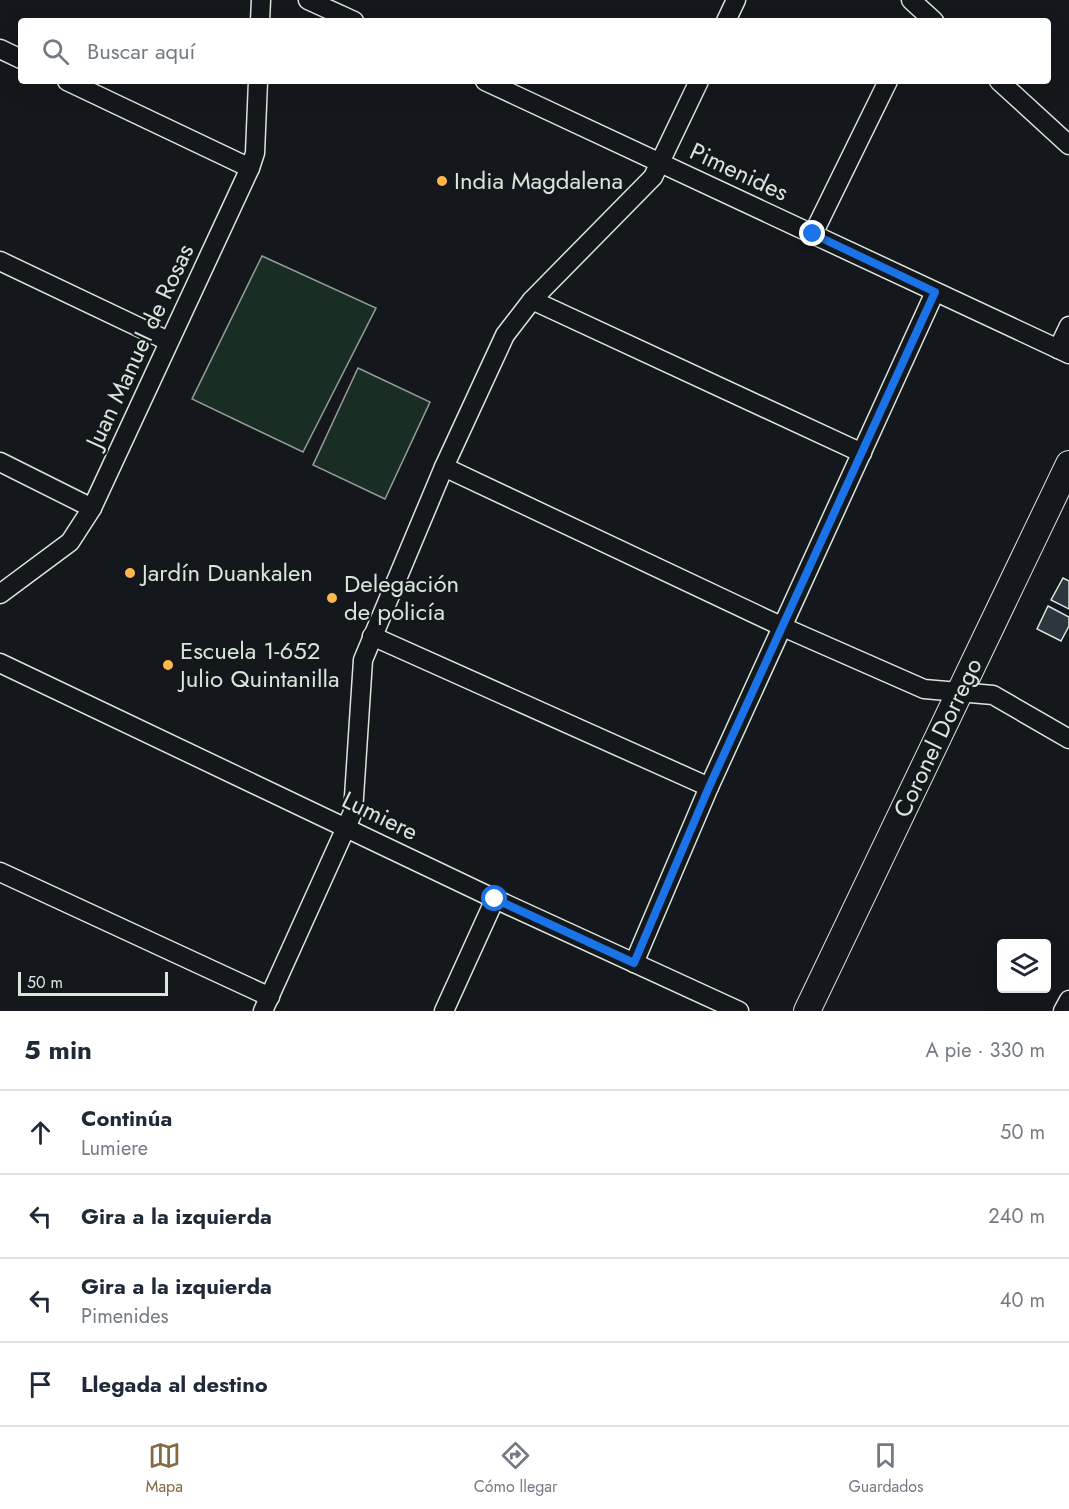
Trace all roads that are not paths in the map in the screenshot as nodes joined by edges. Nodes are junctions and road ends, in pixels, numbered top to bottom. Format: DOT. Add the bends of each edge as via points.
graph roads {
  1 [pos="261,0"];
  2 [pos="308,0"];
  3 [pos="260,18"];
  4 [pos="347,18"];
  5 [pos="0,49"];
  6 [pos="18,58"];
  7 [pos="73,84"];
  8 [pos="258,84"];
  9 [pos="491,84"];
  10 [pos="698,84"];
  11 [pos="887,84"];
  12 [pos="1002,84"];
  13 [pos="1069,145"];
  14 [pos="662,162"];
  15 [pos="250,168"];
  16 [pos="813,234"];
  17 [pos="0,261"];
  18 [pos="935,292"];
  19 [pos="532,300"];
  20 [pos="1069,326"];
  21 [pos="168,342"];
  22 [pos="1063,352"];
  23 [pos="862,453"];
  24 [pos="0,462"];
  25 [pos="1069,464"];
  26 [pos="444,467"];
  27 [pos="92,508"];
  28 [pos="0,594"];
  29 [pos="783,627"];
  30 [pos="372,636"];
  31 [pos="0,663"];
  32 [pos="957,694"];
  33 [pos="1069,739"];
  34 [pos="709,787"];
  35 [pos="348,827"];
  36 [pos="0,872"];
  37 [pos="495,899"];
  38 [pos="634,963"];
  39 [pos="1069,999"];
  40 [pos="267,1004"];
  41 [pos="444,1011"];
  42 [pos="739,1011"];
  43 [pos="807,1011"];
  44 [pos="1063,1011"];
  1 -- 3 [label="street"];
  2 -- 4 [label="street"];
  5 -- 6 [label="street"];
  7 -- 15 [label="street"];
  8 -- 15 [label="street, Juan Manuel de Rosas" via="255,153"];
  9 -- 14 [label="street, Pimenides"];
  10 -- 14 [label="street"];
  11 -- 16 [label="street"];
  12 -- 13 [label="street"];
  14 -- 16 [label="street, Pimenides"];
  14 -- 19 [label="street" via="653,177"];
  15 -- 21 [label="street, Juan Manuel de Rosas"];
  16 -- 18 [label="street, Pimenides"];
  17 -- 21 [label="street"];
  18 -- 22 [label="street, Pimenides"];
  18 -- 23 [label="street"];
  19 -- 23 [label="street"];
  19 -- 26 [label="street" via="505,335"];
  20 -- 22 [label="street"];
  21 -- 27 [label="street, Juan Manuel de Rosas"];
  23 -- 29 [label="street"];
  24 -- 27 [label="street"];
  25 -- 32 [label="street, Coronel Dorrego"];
  26 -- 29 [label="street"];
  26 -- 30 [label="street"];
  27 -- 28 [label="street, Juan Manuel de Rosas" via="70,542"];
  29 -- 32 [label="street" via="924,689"];
  29 -- 34 [label="street"];
  30 -- 34 [label="street"];
  30 -- 35 [label="street" via="363,660"];
  31 -- 35 [label="street, Lumiere"];
  32 -- 33 [label="street" via="993,695"];
  32 -- 43 [label="street, Coronel Dorrego"];
  34 -- 38 [label="street"];
  35 -- 37 [label="street, Lumiere"];
  35 -- 40 [label="street"];
  36 -- 40 [label="street"];
  37 -- 38 [label="street, Lumiere"];
  37 -- 41 [label="street"];
  38 -- 42 [label="street, Lumiere"];
  39 -- 44 [label="street"];
}
